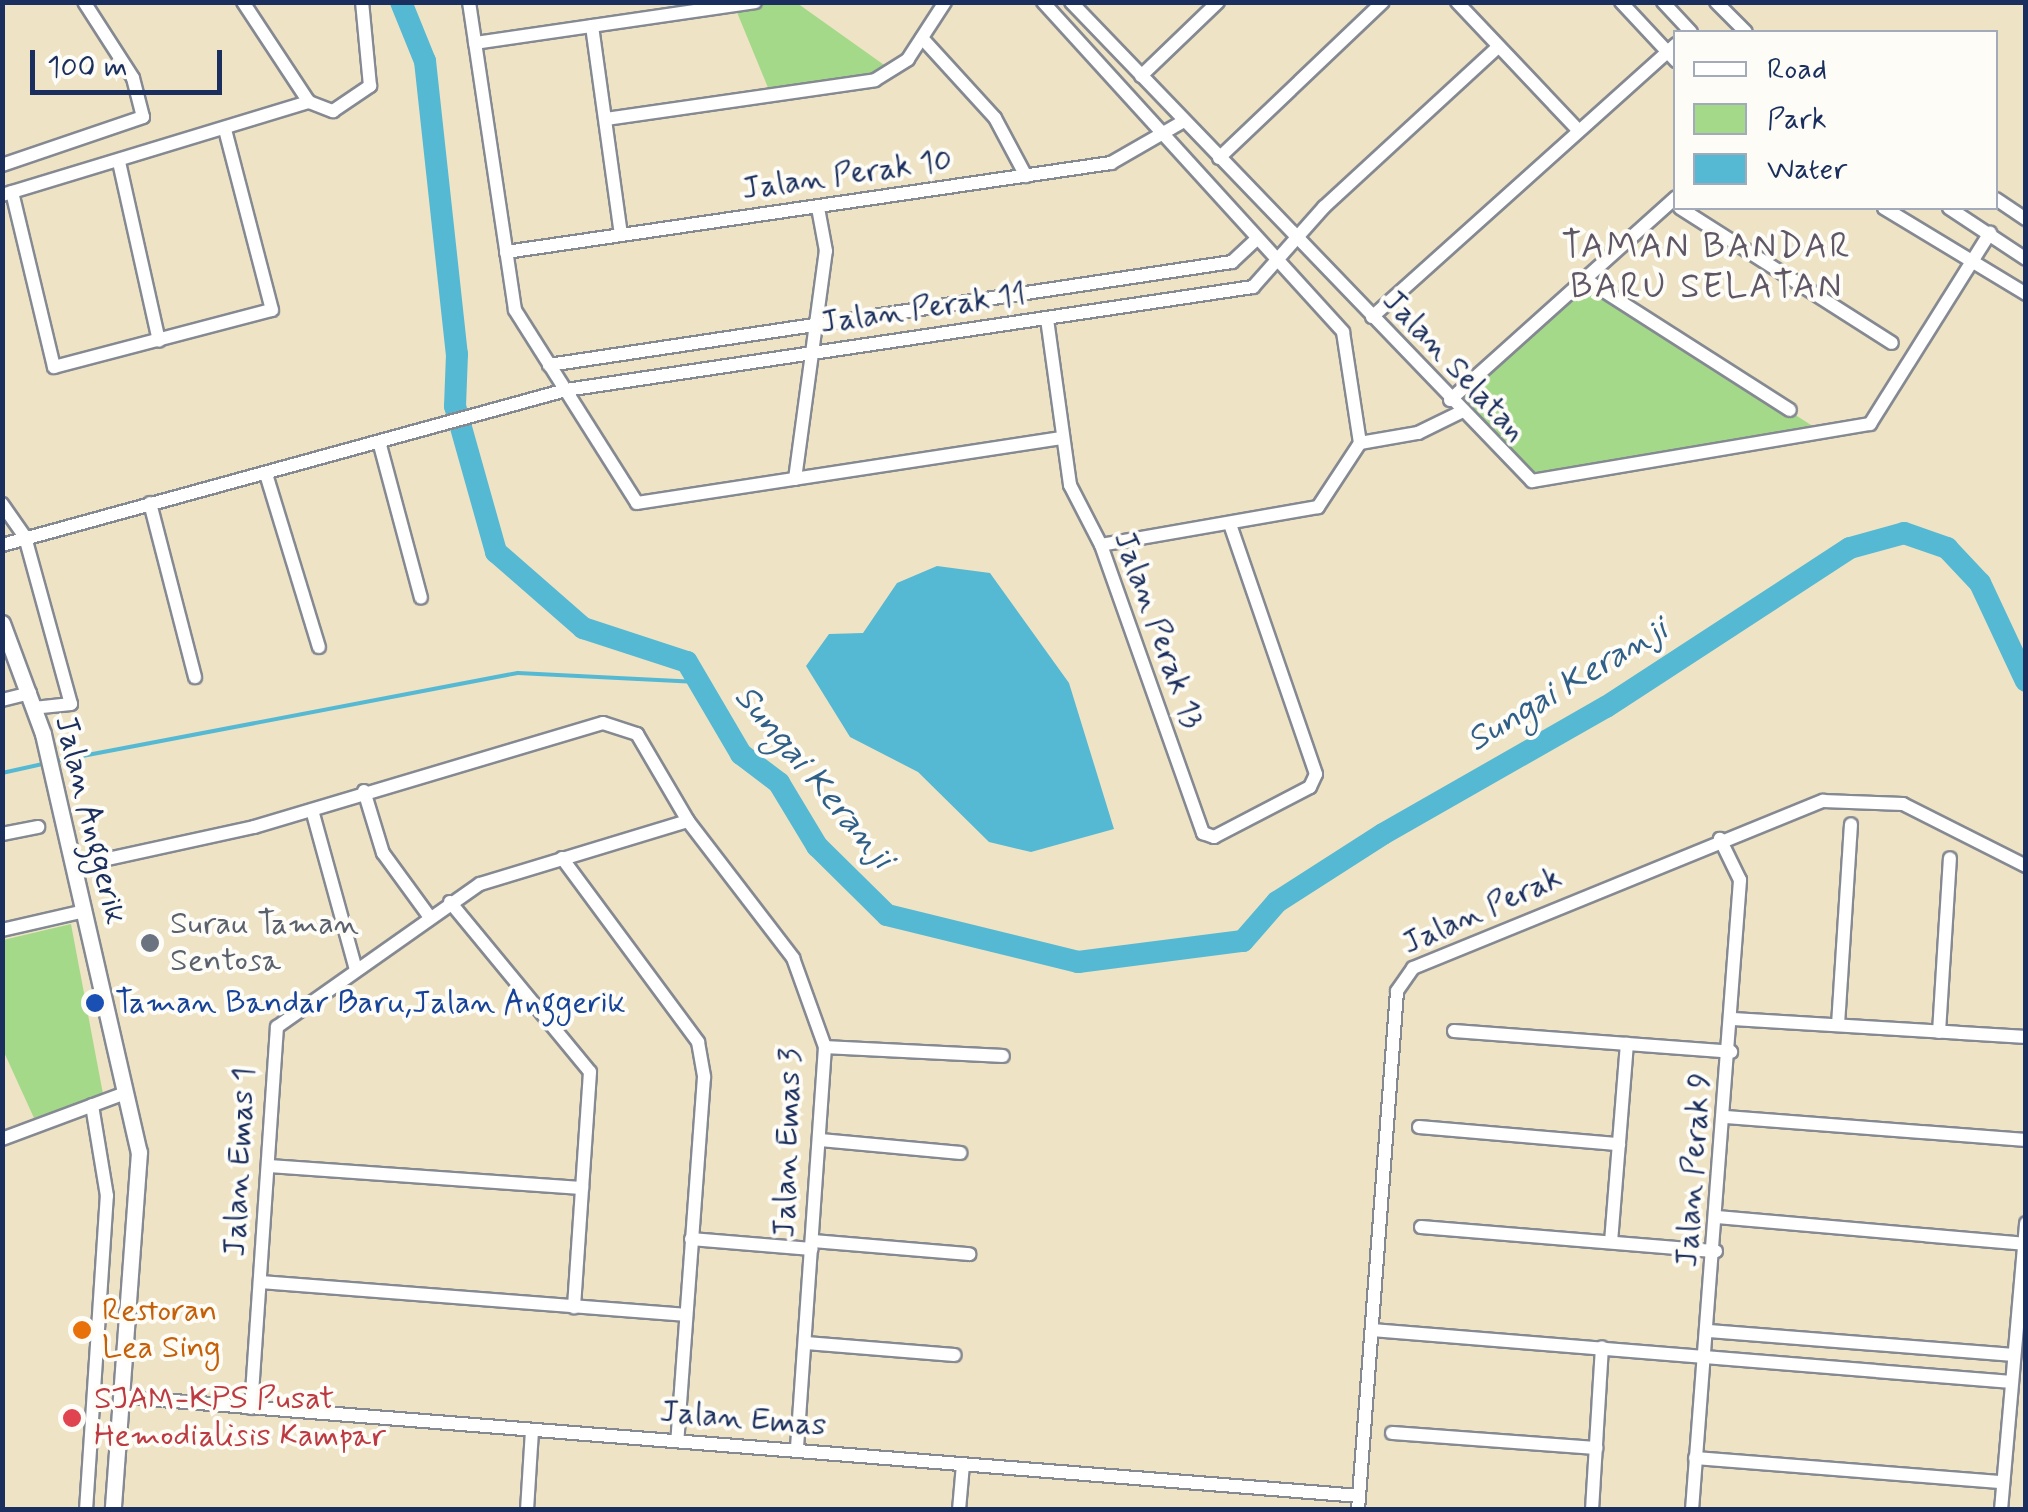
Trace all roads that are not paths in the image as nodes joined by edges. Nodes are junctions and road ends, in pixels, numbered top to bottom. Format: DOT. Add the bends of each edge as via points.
graph roads {
  1 [pos="84,2"];
  2 [pos="243,2"];
  3 [pos="362,2"];
  4 [pos="469,2"];
  5 [pos="755,2"];
  6 [pos="945,2"];
  7 [pos="1044,2"];
  8 [pos="1071,2"];
  9 [pos="1218,2"];
  10 [pos="1383,2"];
  11 [pos="1458,2"];
  12 [pos="1621,2"];
  13 [pos="1663,2"];
  14 [pos="1716,2"];
  15 [pos="592,26"];
  16 [pos="1688,30"];
  17 [pos="1744,30"];
  18 [pos="922,38"];
  19 [pos="475,42"];
  20 [pos="1498,47"];
  21 [pos="1672,52"];
  22 [pos="1141,76"];
  23 [pos="309,102"];
  24 [pos="606,119"];
  25 [pos="1184,121"];
  26 [pos="1576,128"];
  27 [pos="225,129"];
  28 [pos="1164,139"];
  29 [pos="1219,158"];
  30 [pos="119,162"];
  31 [pos="2,165"];
  32 [pos="1026,176"];
  33 [pos="7,193"];
  34 [pos="1998,200"];
  35 [pos="1673,205"];
  36 [pos="818,208"];
  37 [pos="1686,210"];
  38 [pos="1887,210"];
  39 [pos="1952,210"];
  40 [pos="2026,218"];
  41 [pos="1990,233"];
  42 [pos="621,235"];
  43 [pos="1256,240"];
  44 [pos="1296,240"];
  45 [pos="506,252"];
  46 [pos="2026,259"];
  47 [pos="1971,260"];
  48 [pos="1277,262"];
  49 [pos="1584,280"];
  50 [pos="2026,294"];
  51 [pos="1372,316"];
  52 [pos="1047,319"];
  53 [pos="815,326"];
  54 [pos="159,341"];
  55 [pos="1892,343"];
  56 [pos="810,353"];
  57 [pos="550,365"];
  58 [pos="566,390"];
  59 [pos="1450,400"];
  60 [pos="1790,410"];
  61 [pos="1461,412"];
  62 [pos="1062,438"];
  63 [pos="1360,443"];
  64 [pos="380,445"];
  65 [pos="266,474"];
  66 [pos="795,479"];
  67 [pos="150,503"];
  68 [pos="2,504"];
  69 [pos="1230,524"];
  70 [pos="13,542"];
  71 [pos="1101,545"];
  72 [pos="2,555"];
  73 [pos="421,598"];
  74 [pos="2,623"];
  75 [pos="319,647"];
  76 [pos="195,676"];
  77 [pos="2,700"];
  78 [pos="32,701"];
  79 [pos="364,791"];
  80 [pos="312,810"];
  81 [pos="688,821"];
  82 [pos="1852,824"];
  83 [pos="38,826"];
  84 [pos="2,834"];
  85 [pos="1720,839"];
  86 [pos="562,858"];
  87 [pos="1950,858"];
  88 [pos="75,866"];
  89 [pos="2026,866"];
  90 [pos="450,902"];
  91 [pos="85,911"];
  92 [pos="429,916"];
  93 [pos="2,930"];
  94 [pos="356,970"];
  95 [pos="1732,1019"];
  96 [pos="1838,1025"];
  97 [pos="1454,1031"];
  98 [pos="1939,1032"];
  99 [pos="2026,1037"];
  100 [pos="1627,1044"];
  101 [pos="824,1047"];
  102 [pos="1730,1052"];
  103 [pos="1003,1056"];
  104 [pos="126,1094"];
  105 [pos="92,1105"];
  106 [pos="1726,1117"];
  107 [pos="1419,1128"];
  108 [pos="2,1138"];
  109 [pos="821,1140"];
  110 [pos="2026,1140"];
  111 [pos="1619,1144"];
  112 [pos="960,1153"];
  113 [pos="268,1166"];
  114 [pos="582,1188"];
  115 [pos="1718,1217"];
  116 [pos="2026,1223"];
  117 [pos="1421,1227"];
  118 [pos="691,1238"];
  119 [pos="1612,1242"];
  120 [pos="2024,1244"];
  121 [pos="813,1245"];
  122 [pos="1716,1250"];
  123 [pos="970,1254"];
  124 [pos="260,1282"];
  125 [pos="2023,1288"];
  126 [pos="574,1307"];
  127 [pos="686,1316"];
  128 [pos="1372,1330"];
  129 [pos="1709,1330"];
  130 [pos="806,1342"];
  131 [pos="1602,1346"];
  132 [pos="99,1348"];
  133 [pos="128,1350"];
  134 [pos="1707,1354"];
  135 [pos="955,1355"];
  136 [pos="2014,1355"];
  137 [pos="2012,1382"];
  138 [pos="124,1397"];
  139 [pos="251,1408"];
  140 [pos="532,1430"];
  141 [pos="1392,1433"];
  142 [pos="677,1442"];
  143 [pos="1596,1448"];
  144 [pos="797,1451"];
  145 [pos="1695,1458"];
  146 [pos="963,1464"];
  147 [pos="2003,1482"];
  148 [pos="1358,1503"];
  149 [pos="86,1510"];
  150 [pos="114,1510"];
  151 [pos="527,1510"];
  152 [pos="959,1510"];
  153 [pos="1592,1510"];
  154 [pos="1692,1510"];
  155 [pos="2001,1510"];
  1 -- 31 [label="street" via="133,78 143,117"];
  2 -- 23 [label="street"];
  3 -- 23 [label="street" via="366,92 333,111"];
  4 -- 19 [label="street"];
  5 -- 15 [label="street"];
  6 -- 18 [label="street"];
  7 -- 28 [label="street"];
  8 -- 22 [label="street, Jalan Selatan"];
  9 -- 22 [label="street"];
  10 -- 29 [label="street"];
  11 -- 20 [label="street"];
  12 -- 21 [label="street"];
  13 -- 16 [label="street"];
  14 -- 17 [label="street"];
  15 -- 19 [label="street"];
  15 -- 24 [label="street"];
  18 -- 24 [label="street" via="875,80"];
  18 -- 32 [label="street" via="995,118"];
  19 -- 45 [label="street"];
  20 -- 26 [label="street"];
  20 -- 44 [label="street, Jalan Perak 11"];
  21 -- 26 [label="street"];
  22 -- 25 [label="street, Jalan Selatan"];
  23 -- 27 [label="street"];
  24 -- 42 [label="street"];
  25 -- 28 [label="street, Jalan Perak 10"];
  25 -- 29 [label="street, Jalan Selatan"];
  26 -- 51 [label="street"];
  27 -- 30 [label="street"];
  27 -- 54 [label="street" via="272,310"];
  28 -- 32 [label="street, Jalan Perak 10" via="1134,157"];
  28 -- 43 [label="street"];
  29 -- 44 [label="street, Jalan Selatan"];
  30 -- 33 [label="street"];
  30 -- 54 [label="street"];
  32 -- 36 [label="street, Jalan Perak 10"];
  33 -- 54 [label="street" via="54,368"];
  34 -- 40 [label="street"];
  35 -- 49 [label="street"];
  36 -- 42 [label="street, Jalan Perak 10"];
  36 -- 53 [label="street" via="826,251"];
  37 -- 55 [label="street"];
  38 -- 47 [label="street"];
  39 -- 41 [label="street"];
  41 -- 46 [label="street"];
  41 -- 47 [label="street, Jalan Selatan"];
  42 -- 45 [label="street, Jalan Perak 10"];
  43 -- 48 [label="street"];
  43 -- 53 [label="street, Jalan Perak 11" via="1232,262"];
  44 -- 48 [label="street, Jalan Perak 11"];
  44 -- 51 [label="street, Jalan Selatan"];
  45 -- 57 [label="street" via="515,310"];
  47 -- 50 [label="street"];
  47 -- 61 [label="street, Jalan Selatan" via="1880,411 1857,430 1546,481 1519,477"];
  48 -- 52 [label="street, Jalan Perak 11" via="1253,288"];
  48 -- 63 [label="street" via="1343,332"];
  49 -- 59 [label="street"];
  49 -- 60 [label="street"];
  51 -- 59 [label="street, Jalan Selatan"];
  52 -- 56 [label="street, Jalan Perak 11"];
  52 -- 62 [label="street, Jalan Perak 13"];
  53 -- 56 [label="street"];
  53 -- 57 [label="street, Jalan Perak 11"];
  56 -- 58 [label="street, Jalan Perak 11"];
  56 -- 66 [label="street"];
  57 -- 58 [label="street"];
  58 -- 64 [label="street, Jalan Perak 11"];
  58 -- 66 [label="street" via="637,503"];
  59 -- 61 [label="street, Jalan Selatan"];
  61 -- 63 [label="street" via="1418,433"];
  62 -- 66 [label="street"];
  62 -- 71 [label="street, Jalan Perak 13" via="1070,485"];
  63 -- 69 [label="street" via="1328,501"];
  64 -- 65 [label="street, Jalan Perak 11"];
  64 -- 73 [label="street"];
  65 -- 67 [label="street, Jalan Perak 11"];
  65 -- 75 [label="street"];
  67 -- 70 [label="street, Jalan Perak 11"];
  67 -- 76 [label="street"];
  68 -- 70 [label="street"];
  69 -- 71 [label="street"];
  69 -- 71 [label="street, Jalan Perak 13" via="1315,781 1214,837 1203,833"];
  70 -- 72 [label="street"];
  70 -- 78 [label="street" via="71,704"];
  74 -- 78 [label="street, Jalan Anggerik"];
  77 -- 78 [label="street"];
  78 -- 88 [label="street, Jalan Anggerik"];
  79 -- 80 [label="street"];
  79 -- 81 [label="street, Jalan Emas 3" via="617,723 637,734"];
  79 -- 92 [label="street" via="383,853"];
  80 -- 88 [label="street"];
  80 -- 94 [label="street"];
  81 -- 86 [label="street, Jalan Emas 1"];
  81 -- 101 [label="street, Jalan Emas 3" via="793,958"];
  82 -- 96 [label="street"];
  83 -- 84 [label="street"];
  85 -- 89 [label="street, Jalan Perak" via="1822,801 1868,799 1903,804"];
  85 -- 95 [label="street, Jalan Perak 9" via="1740,880"];
  85 -- 128 [label="street, Jalan Perak" via="1401,979"];
  86 -- 90 [label="street, Jalan Emas 1"];
  86 -- 118 [label="street" via="693,1028 704,1077"];
  87 -- 98 [label="street"];
  88 -- 91 [label="street, Jalan Anggerik"];
  90 -- 92 [label="street, Jalan Emas 1"];
  90 -- 114 [label="street" via="590,1072"];
  91 -- 93 [label="street"];
  91 -- 104 [label="street, Jalan Anggerik"];
  92 -- 94 [label="street, Jalan Emas 1"];
  94 -- 113 [label="street, Jalan Emas 1" via="276,1027"];
  95 -- 96 [label="street"];
  95 -- 102 [label="street, Jalan Perak 9"];
  96 -- 98 [label="street"];
  97 -- 100 [label="street"];
  98 -- 99 [label="street"];
  100 -- 102 [label="street"];
  100 -- 111 [label="street"];
  101 -- 103 [label="street"];
  101 -- 109 [label="street, Jalan Emas 3"];
  102 -- 106 [label="street, Jalan Perak 9"];
  104 -- 105 [label="street"];
  104 -- 133 [label="street, Jalan Anggerik" via="139,1152"];
  105 -- 108 [label="street"];
  105 -- 132 [label="street" via="107,1196"];
  106 -- 110 [label="street"];
  106 -- 115 [label="street, Jalan Perak 9"];
  107 -- 111 [label="street"];
  109 -- 112 [label="street"];
  109 -- 121 [label="street, Jalan Emas 3"];
  111 -- 119 [label="street"];
  113 -- 114 [label="street"];
  113 -- 124 [label="street, Jalan Emas 1"];
  114 -- 126 [label="street"];
  115 -- 120 [label="street"];
  115 -- 122 [label="street, Jalan Perak 9"];
  116 -- 120 [label="street"];
  117 -- 119 [label="street"];
  118 -- 121 [label="street"];
  118 -- 127 [label="street"];
  119 -- 122 [label="street"];
  120 -- 125 [label="street"];
  121 -- 123 [label="street"];
  121 -- 130 [label="street, Jalan Emas 3"];
  122 -- 129 [label="street, Jalan Perak 9"];
  124 -- 126 [label="street"];
  124 -- 139 [label="street, Jalan Emas 1"];
  125 -- 136 [label="street"];
  126 -- 127 [label="street"];
  127 -- 142 [label="street"];
  128 -- 131 [label="street"];
  128 -- 148 [label="street, Jalan Perak"];
  129 -- 134 [label="street, Jalan Perak 9"];
  129 -- 136 [label="street"];
  130 -- 135 [label="street"];
  130 -- 144 [label="street, Jalan Emas 3"];
  131 -- 134 [label="street"];
  131 -- 143 [label="street"];
  132 -- 133 [label="street"];
  132 -- 149 [label="street"];
  133 -- 138 [label="street, Jalan Anggerik"];
  134 -- 137 [label="street"];
  134 -- 145 [label="street, Jalan Perak 9"];
  136 -- 137 [label="street"];
  137 -- 147 [label="street"];
  138 -- 139 [label="street, Jalan Emas"];
  138 -- 150 [label="street, Jalan Anggerik"];
  139 -- 140 [label="street, Jalan Emas"];
  140 -- 142 [label="street, Jalan Emas"];
  140 -- 151 [label="street"];
  141 -- 143 [label="street"];
  142 -- 144 [label="street, Jalan Emas"];
  143 -- 153 [label="street"];
  144 -- 146 [label="street, Jalan Emas"];
  145 -- 147 [label="street"];
  145 -- 154 [label="street, Jalan Perak 9"];
  146 -- 148 [label="street, Jalan Emas"];
  146 -- 152 [label="street"];
  147 -- 155 [label="street"];
}
